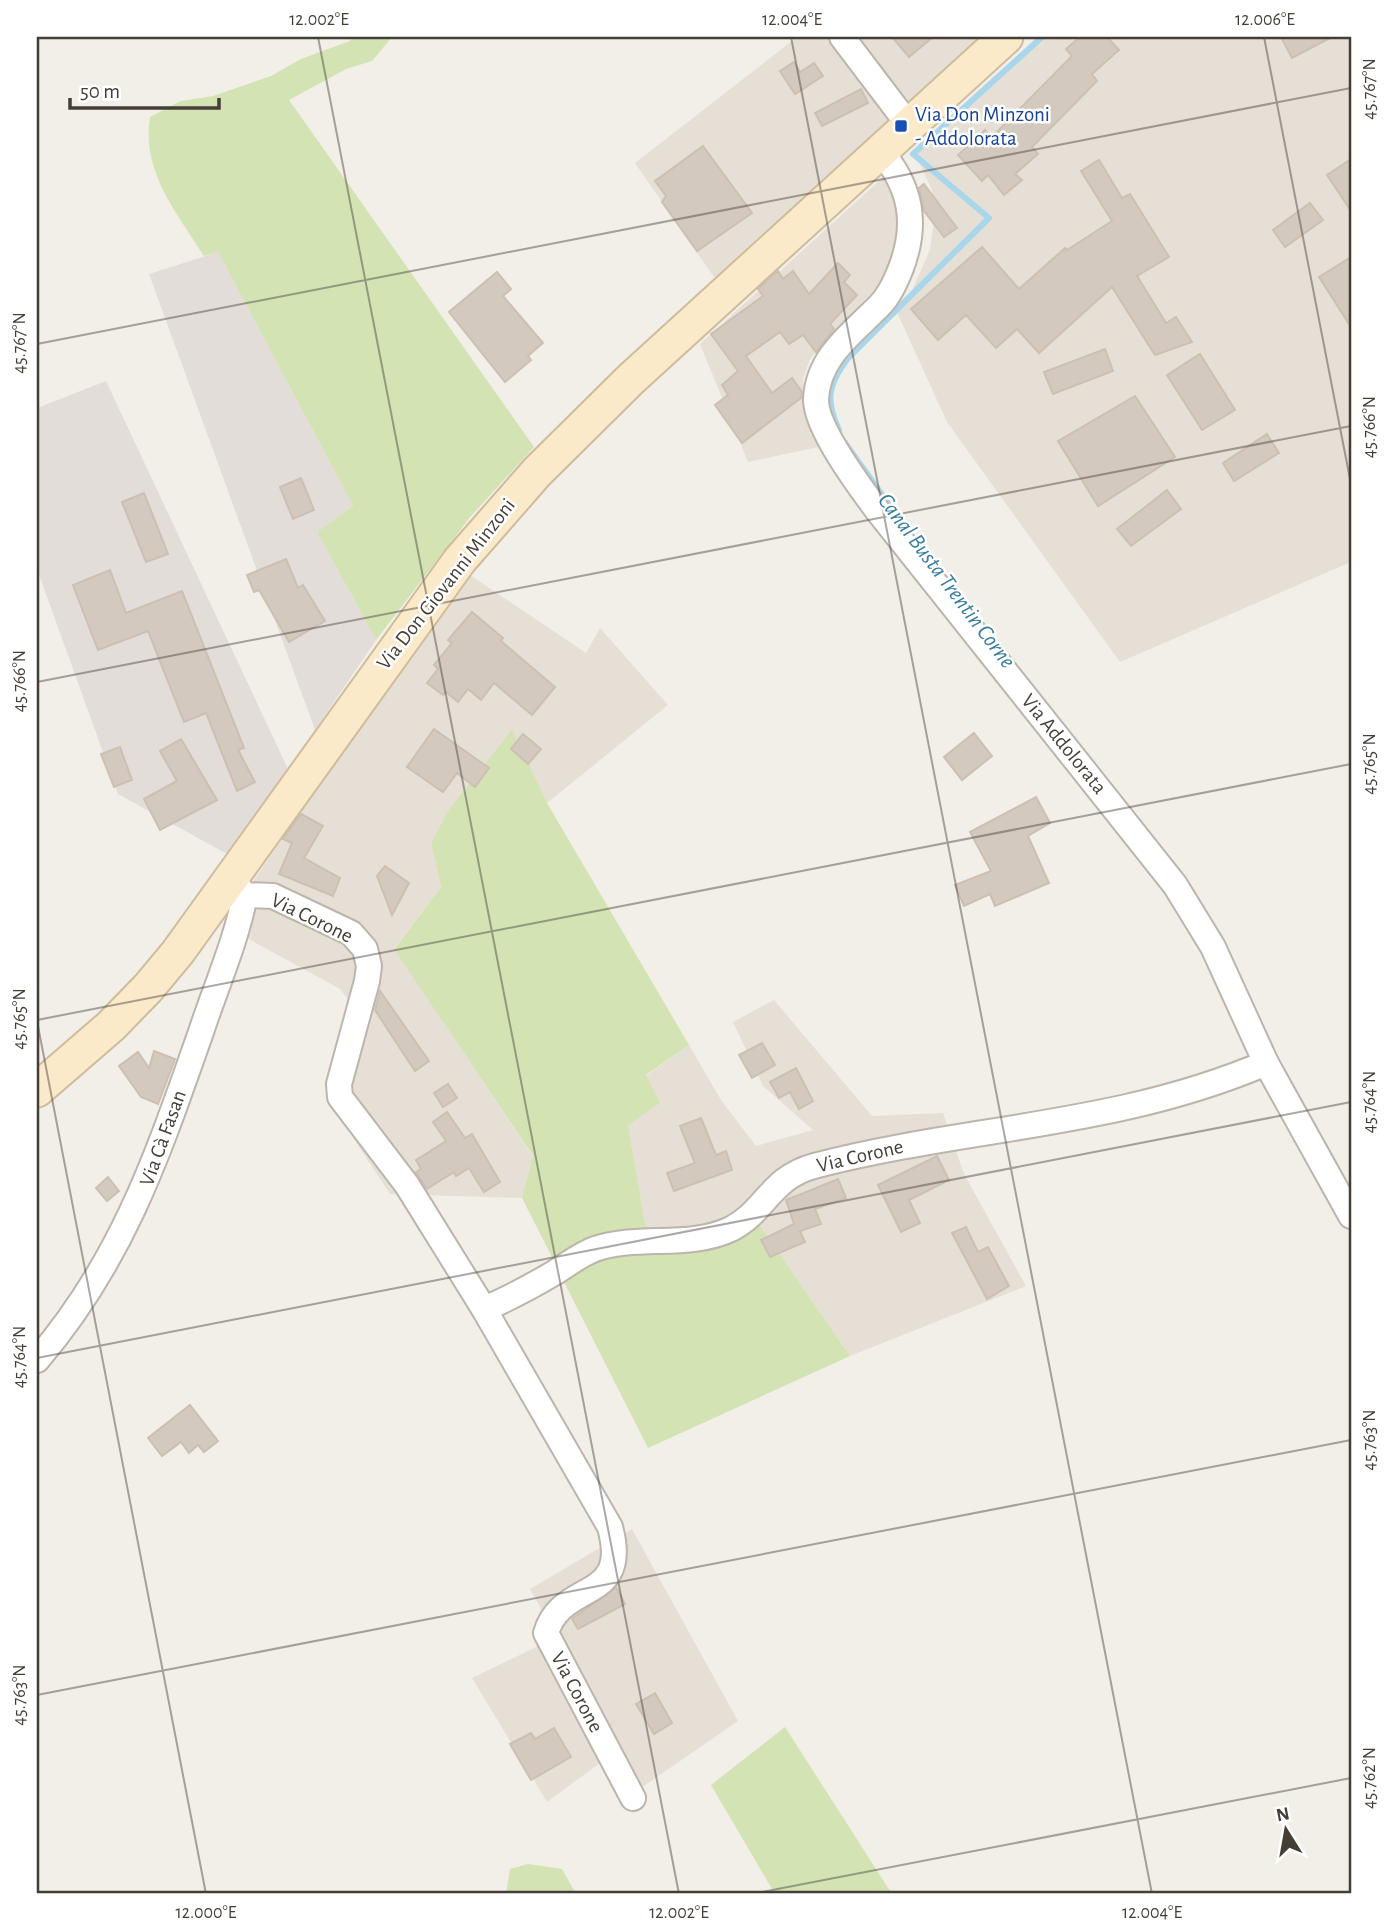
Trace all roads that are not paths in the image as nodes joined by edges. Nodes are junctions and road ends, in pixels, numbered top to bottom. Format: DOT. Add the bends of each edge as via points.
graph roads {
  1 [pos="842,37"];
  2 [pos="1006,37"];
  3 [pos="908,124"];
  4 [pos="880,150"];
  5 [pos="238,887"];
  6 [pos="1266,1063"];
  7 [pos="37,1090"];
  8 [pos="1351,1216"];
  9 [pos="484,1309"];
  10 [pos="37,1360"];
  11 [pos="633,1798"];
  1 -- 3 [label="street"];
  2 -- 3 [label="street, Via Don Giovanni Minzoni"];
  3 -- 4 [label="street, Via Don Giovanni Minzoni"];
  4 -- 5 [label="street, Via Don Giovanni Minzoni" via="581,426 499,513 390,654"];
  4 -- 6 [label="street, Via Addolorata" via="906,191 911,238 896,282 882,303 824,366 816,401 827,431 848,471 877,510 1175,885 1232,982"];
  5 -- 7 [label="street, Via Don Giovanni Minzoni" via="111,1026"];
  5 -- 9 [label="street, Via Corone" via="273,896 351,933 365,949 367,982 339,1084 340,1097 407,1185"];
  5 -- 10 [label="street, Via Cà Fasan" via="231,949 144,1192 94,1284"];
  6 -- 8 [label="street, Via Addolorata"];
  6 -- 9 [label="street, Via Corone" via="1214,1085 1114,1112 927,1142 810,1167 783,1178 759,1208 731,1229 593,1249"];
  9 -- 11 [label="street, Via Corone" via="615,1543 607,1579 564,1606 551,1618 546,1633"];
}
